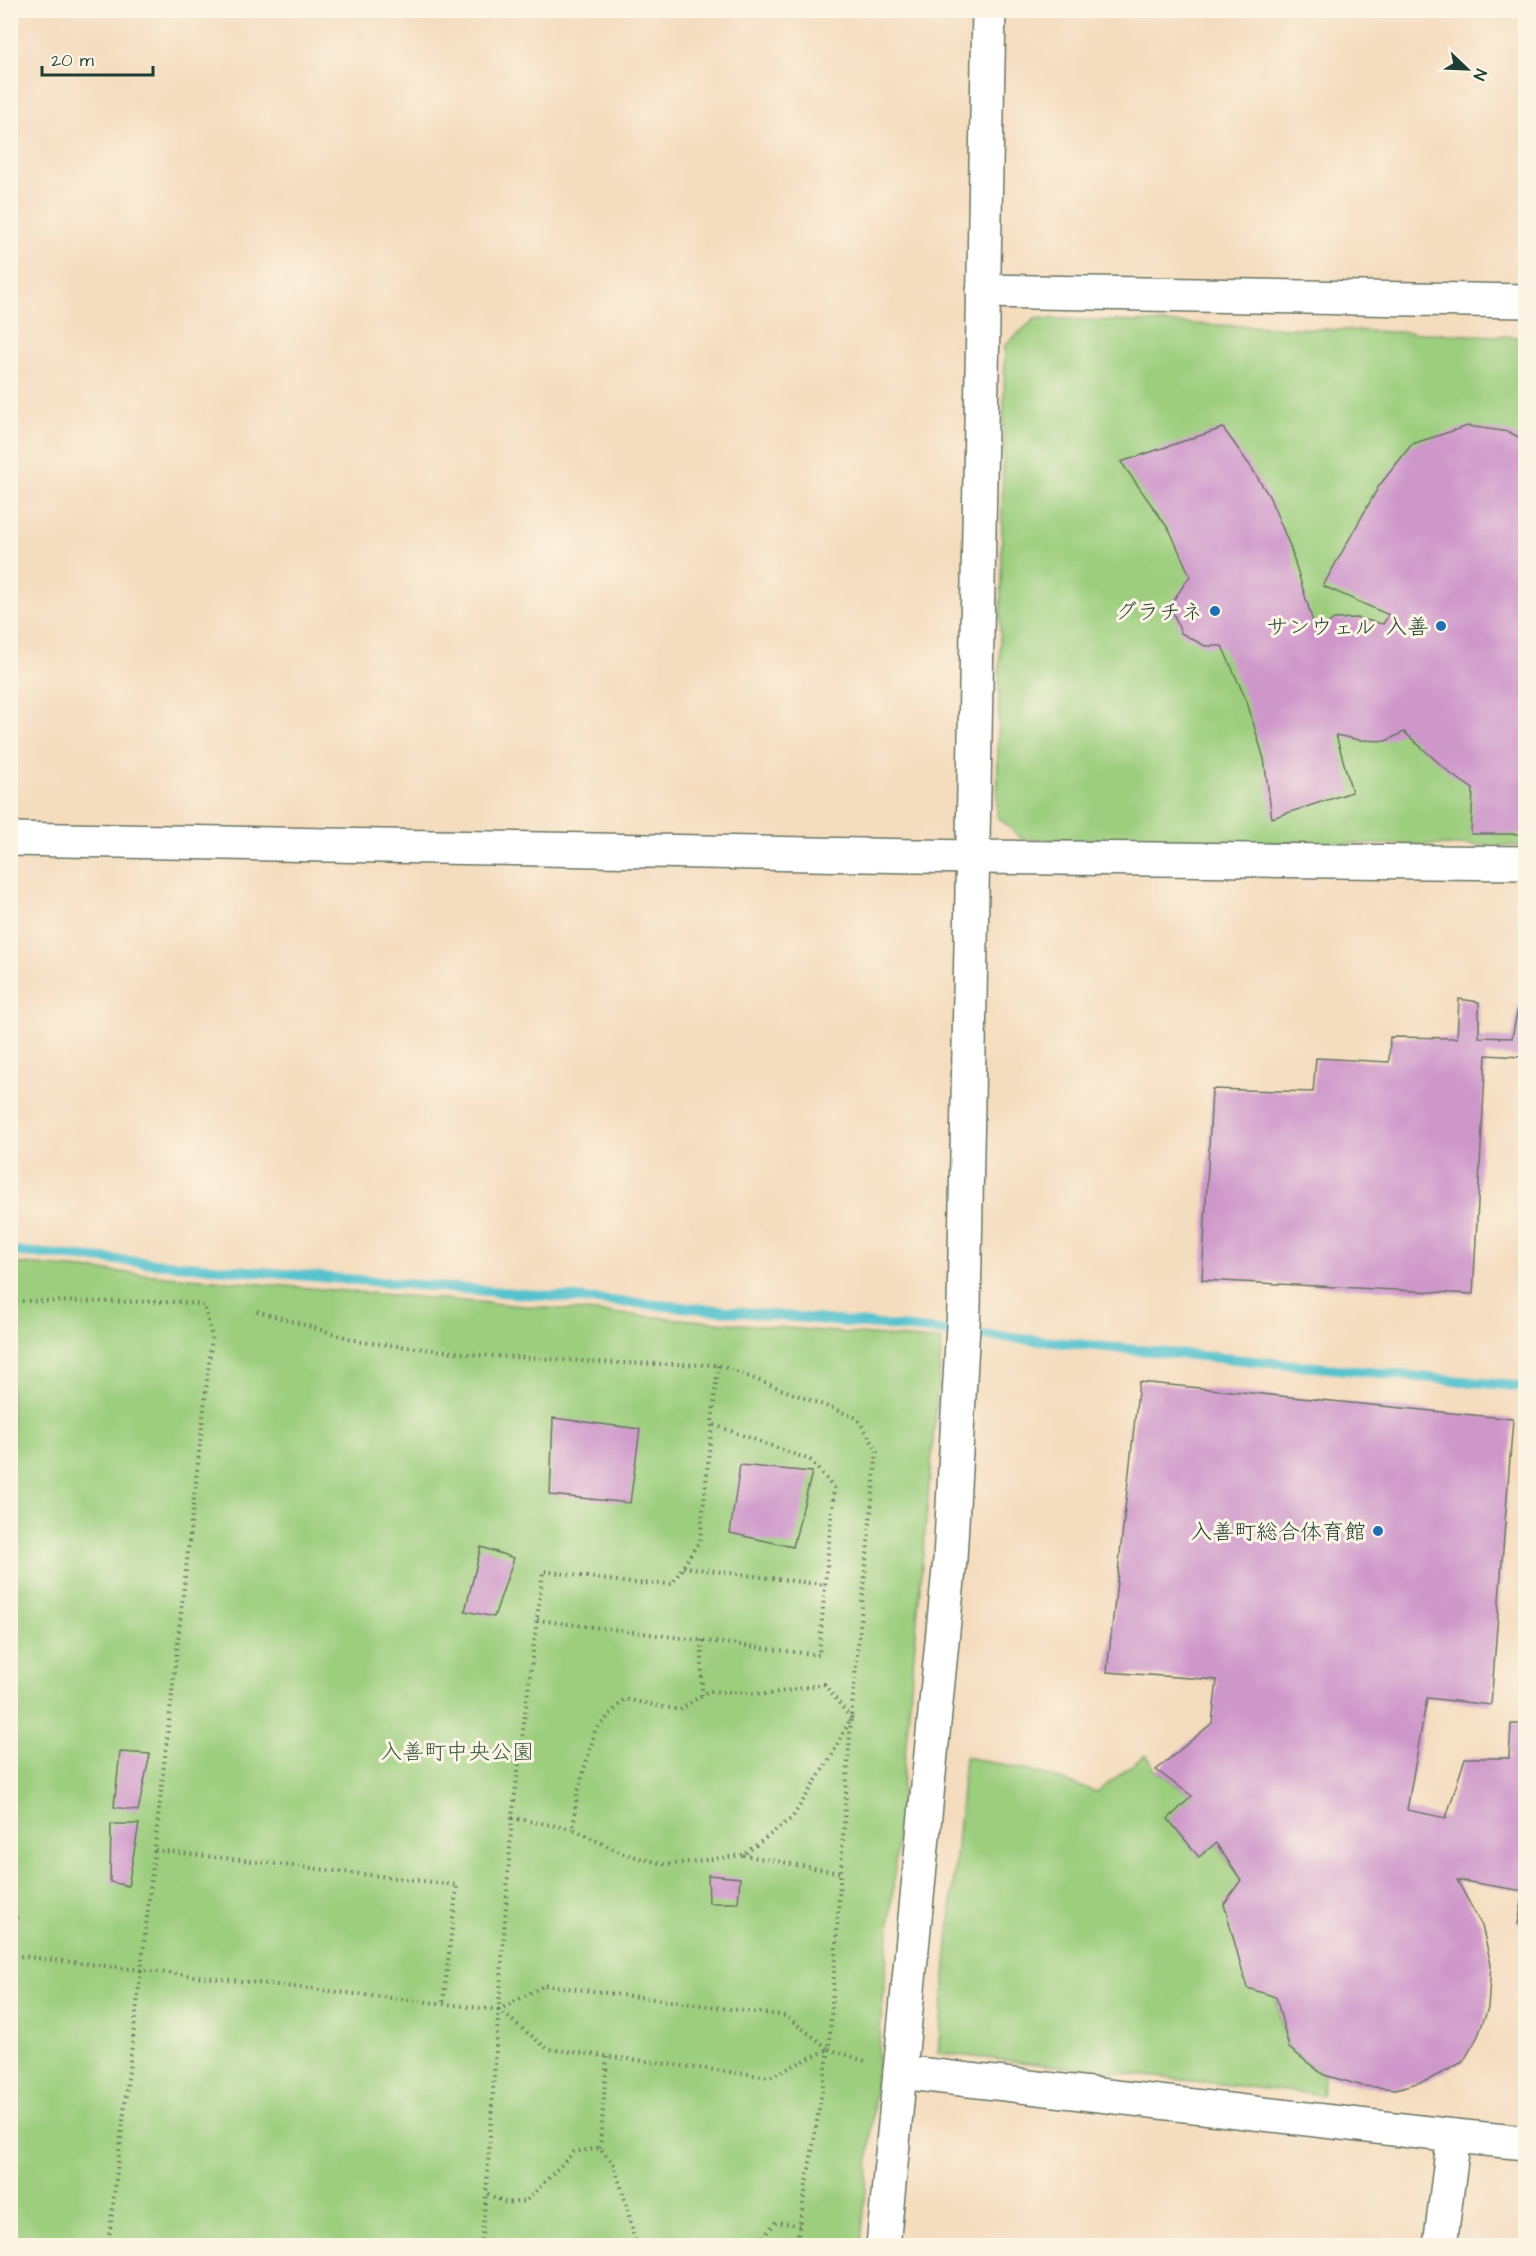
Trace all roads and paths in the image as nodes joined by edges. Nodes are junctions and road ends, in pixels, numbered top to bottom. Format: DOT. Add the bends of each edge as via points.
graph roads {
  1 [pos="989,10"];
  2 [pos="983,291"];
  3 [pos="1526,301"];
  4 [pos="10,838"];
  5 [pos="972,857"];
  6 [pos="1526,863"];
  7 [pos="10,1301"];
  8 [pos="257,1311"];
  9 [pos="718,1365"];
  10 [pos="712,1424"];
  11 [pos="683,1567"];
  12 [pos="825,1586"];
  13 [pos="537,1620"];
  14 [pos="702,1640"];
  15 [pos="702,1695"];
  16 [pos="851,1718"];
  17 [pos="512,1818"];
  18 [pos="573,1829"];
  19 [pos="155,1850"];
  20 [pos="743,1855"];
  21 [pos="841,1873"];
  22 [pos="10,1955"];
  23 [pos="141,1970"];
  24 [pos="442,2004"];
  25 [pos="499,2010"];
  26 [pos="829,2049"];
  27 [pos="607,2057"];
  28 [pos="900,2072"];
  29 [pos="1454,2136"];
  30 [pos="1526,2144"];
  31 [pos="600,2148"];
  32 [pos="486,2193"];
  33 [pos="799,2225"];
  34 [pos="108,2246"];
  35 [pos="481,2246"];
  36 [pos="636,2246"];
  37 [pos="755,2246"];
  38 [pos="796,2246"];
  39 [pos="883,2246"];
  40 [pos="1440,2246"];
  1 -- 2 [label="street"];
  2 -- 3 [label="street"];
  2 -- 5 [label="street"];
  4 -- 5 [label="street"];
  5 -- 6 [label="street"];
  5 -- 28 [label="street" via="964,1307 951,1536"];
  7 -- 19 [label="path" via="204,1305 212,1337"];
  8 -- 9 [label="path" via="362,1342 480,1355"];
  9 -- 10 [label="path"];
  9 -- 16 [label="path" via="857,1418 877,1450"];
  10 -- 11 [label="path" via="700,1540"];
  10 -- 12 [label="path" via="810,1460 834,1488"];
  11 -- 12 [label="path"];
  11 -- 13 [label="path" via="672,1584 632,1583 543,1571"];
  12 -- 14 [label="path" via="819,1655"];
  13 -- 14 [label="path"];
  13 -- 17 [label="path"];
  14 -- 15 [label="path"];
  15 -- 16 [label="path" via="708,1691 768,1694 824,1684"];
  15 -- 18 [label="path" via="680,1710 624,1699 595,1731 577,1795"];
  16 -- 20 [label="path" via="792,1818"];
  16 -- 21 [label="path"];
  17 -- 18 [label="path"];
  17 -- 25 [label="path"];
  18 -- 20 [label="path" via="621,1852 666,1865"];
  19 -- 23 [label="path"];
  19 -- 24 [label="path" via="457,1885"];
  20 -- 21 [label="path"];
  21 -- 26 [label="path"];
  22 -- 23 [label="path"];
  23 -- 24 [label="path"];
  23 -- 34 [label="path"];
  24 -- 25 [label="path"];
  25 -- 26 [label="path" via="545,1985 786,2016"];
  25 -- 27 [label="path" via="548,2049"];
  25 -- 32 [label="path"];
  26 -- 27 [label="path" via="770,2078"];
  26 -- 28 [label="path"];
  26 -- 33 [label="path"];
  27 -- 31 [label="path"];
  28 -- 29 [label="street"];
  28 -- 39 [label="street"];
  29 -- 30 [label="street"];
  29 -- 40 [label="street"];
  31 -- 32 [label="path" via="574,2152 526,2200 506,2203"];
  31 -- 36 [label="path" via="614,2165"];
  32 -- 35 [label="path"];
  33 -- 37 [label="path" via="776,2222"];
  33 -- 38 [label="path"];
}
